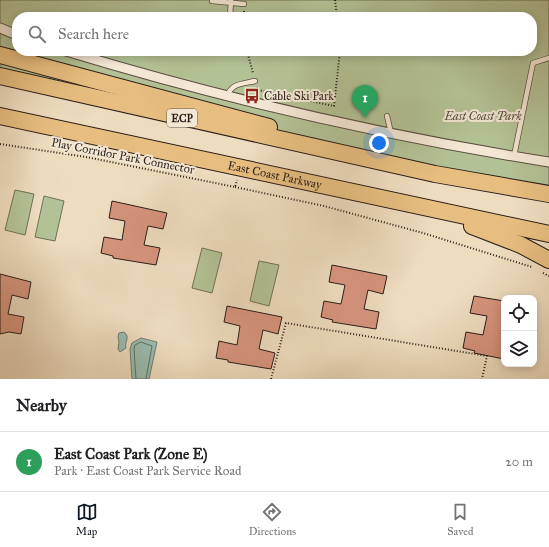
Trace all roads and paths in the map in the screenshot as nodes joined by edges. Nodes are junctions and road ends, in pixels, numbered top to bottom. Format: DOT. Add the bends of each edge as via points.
graph roads {
  1 [pos="335,0"];
  2 [pos="212,1"];
  3 [pos="231,1"];
  4 [pos="244,4"];
  5 [pos="230,12"];
  6 [pos="337,12"];
  7 [pos="0,28"];
  8 [pos="12,33"];
  9 [pos="0,55"];
  10 [pos="84,56"];
  11 [pos="248,56"];
  12 [pos="339,56"];
  13 [pos="549,58"];
  14 [pos="0,76"];
  15 [pos="255,81"];
  16 [pos="287,96"];
  17 [pos="227,97"];
  18 [pos="286,102"];
  19 [pos="334,106"];
  20 [pos="333,112"];
  21 [pos="0,116"];
  22 [pos="387,116"];
  23 [pos="391,133"];
  24 [pos="0,144"];
  25 [pos="514,156"];
  26 [pos="364,159"];
  27 [pos="549,162"];
  28 [pos="237,180"];
  29 [pos="235,187"];
  30 [pos="549,194"];
  31 [pos="432,210"];
  32 [pos="549,234"];
  33 [pos="549,260"];
  34 [pos="549,276"];
  35 [pos="271,379"];
  36 [pos="482,379"];
  1 -- 6 [label="path"];
  2 -- 3 [label="lane"];
  3 -- 4 [label="lane"];
  3 -- 5 [label="lane"];
  7 -- 8 [label="street"];
  9 -- 26 [label="highway" via="261,124"];
  10 -- 17 [label="street"];
  11 -- 15 [label="path"];
  12 -- 19 [label="path"];
  13 -- 25 [label="lane" via="533,63"];
  14 -- 26 [label="highway, ECP"];
  15 -- 16 [label="path" via="258,90"];
  15 -- 17 [label="lane" via="233,86"];
  16 -- 18 [label="path"];
  16 -- 19 [label="path"];
  17 -- 23 [label="street"];
  19 -- 20 [label="path"];
  21 -- 31 [label="highway, East Coast Parkway"];
  22 -- 23 [label="lane"];
  23 -- 25 [label="street"];
  24 -- 29 [label="path, Play Corridor Park Connector" via="86,156"];
  25 -- 27 [label="street"];
  26 -- 30 [label="highway, ECP"];
  28 -- 29 [label="path"];
  29 -- 34 [label="path, Play Corridor Park Connector" via="324,206 423,233 531,267"];
  31 -- 32 [label="highway, East Coast Parkway"];
  31 -- 33 [label="highway" via="521,245"];
  35 -- 36 [label="path" via="286,323 487,356"];
}
